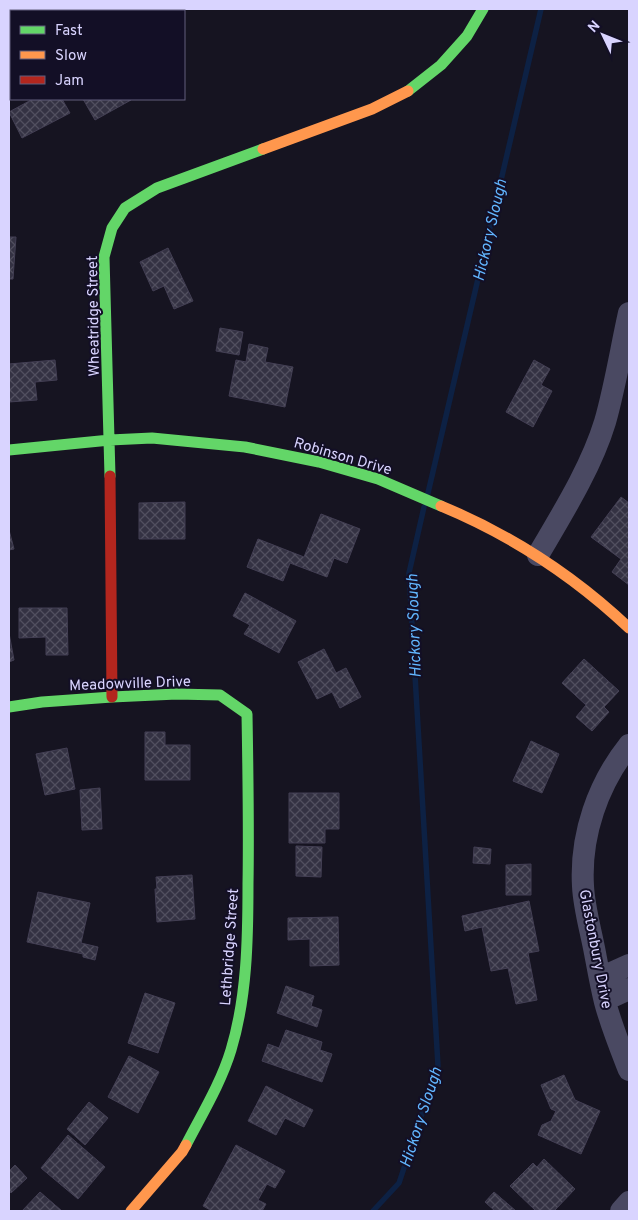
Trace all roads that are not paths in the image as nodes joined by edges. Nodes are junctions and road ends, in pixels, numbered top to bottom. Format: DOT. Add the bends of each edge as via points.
graph roads {
  1 [pos="483,9"];
  2 [pos="629,314"];
  3 [pos="110,440"];
  4 [pos="9,450"];
  5 [pos="538,555"];
  6 [pos="629,628"];
  7 [pos="112,697"];
  8 [pos="9,707"];
  9 [pos="247,714"];
  10 [pos="629,745"];
  11 [pos="629,965"];
  12 [pos="600,978"];
  13 [pos="629,989"];
  14 [pos="605,1000"];
  15 [pos="629,1070"];
  16 [pos="629,1202"];
  17 [pos="131,1211"];
  18 [pos="621,1211"];
  1 -- 3 [label="street, Wheatridge Street" via="467,36 441,65 410,90 372,109 158,188 125,208 112,228 104,257"];
  2 -- 5 [label="street" via="604,423 586,469"];
  3 -- 4 [label="street, Robinson Drive"];
  3 -- 5 [label="street, Robinson Drive" via="152,438 265,450 319,462 378,479 468,517"];
  3 -- 7 [label="street, Wheatridge Street"];
  5 -- 6 [label="street, Robinson Drive"];
  7 -- 8 [label="street, Meadowville Drive"];
  7 -- 9 [label="street, Meadowville Drive" via="220,695"];
  9 -- 17 [label="street, Lethbridge Street" via="248,926 240,1016 231,1051 195,1129 182,1152"];
  10 -- 12 [label="street, Glastonbury Drive" via="614,764 598,796 584,857 583,886"];
  11 -- 12 [label="street"];
  12 -- 14 [label="street, Glastonbury Drive"];
  13 -- 14 [label="street"];
  14 -- 15 [label="street, Glastonbury Drive"];
  16 -- 18 [label="street"];
}
